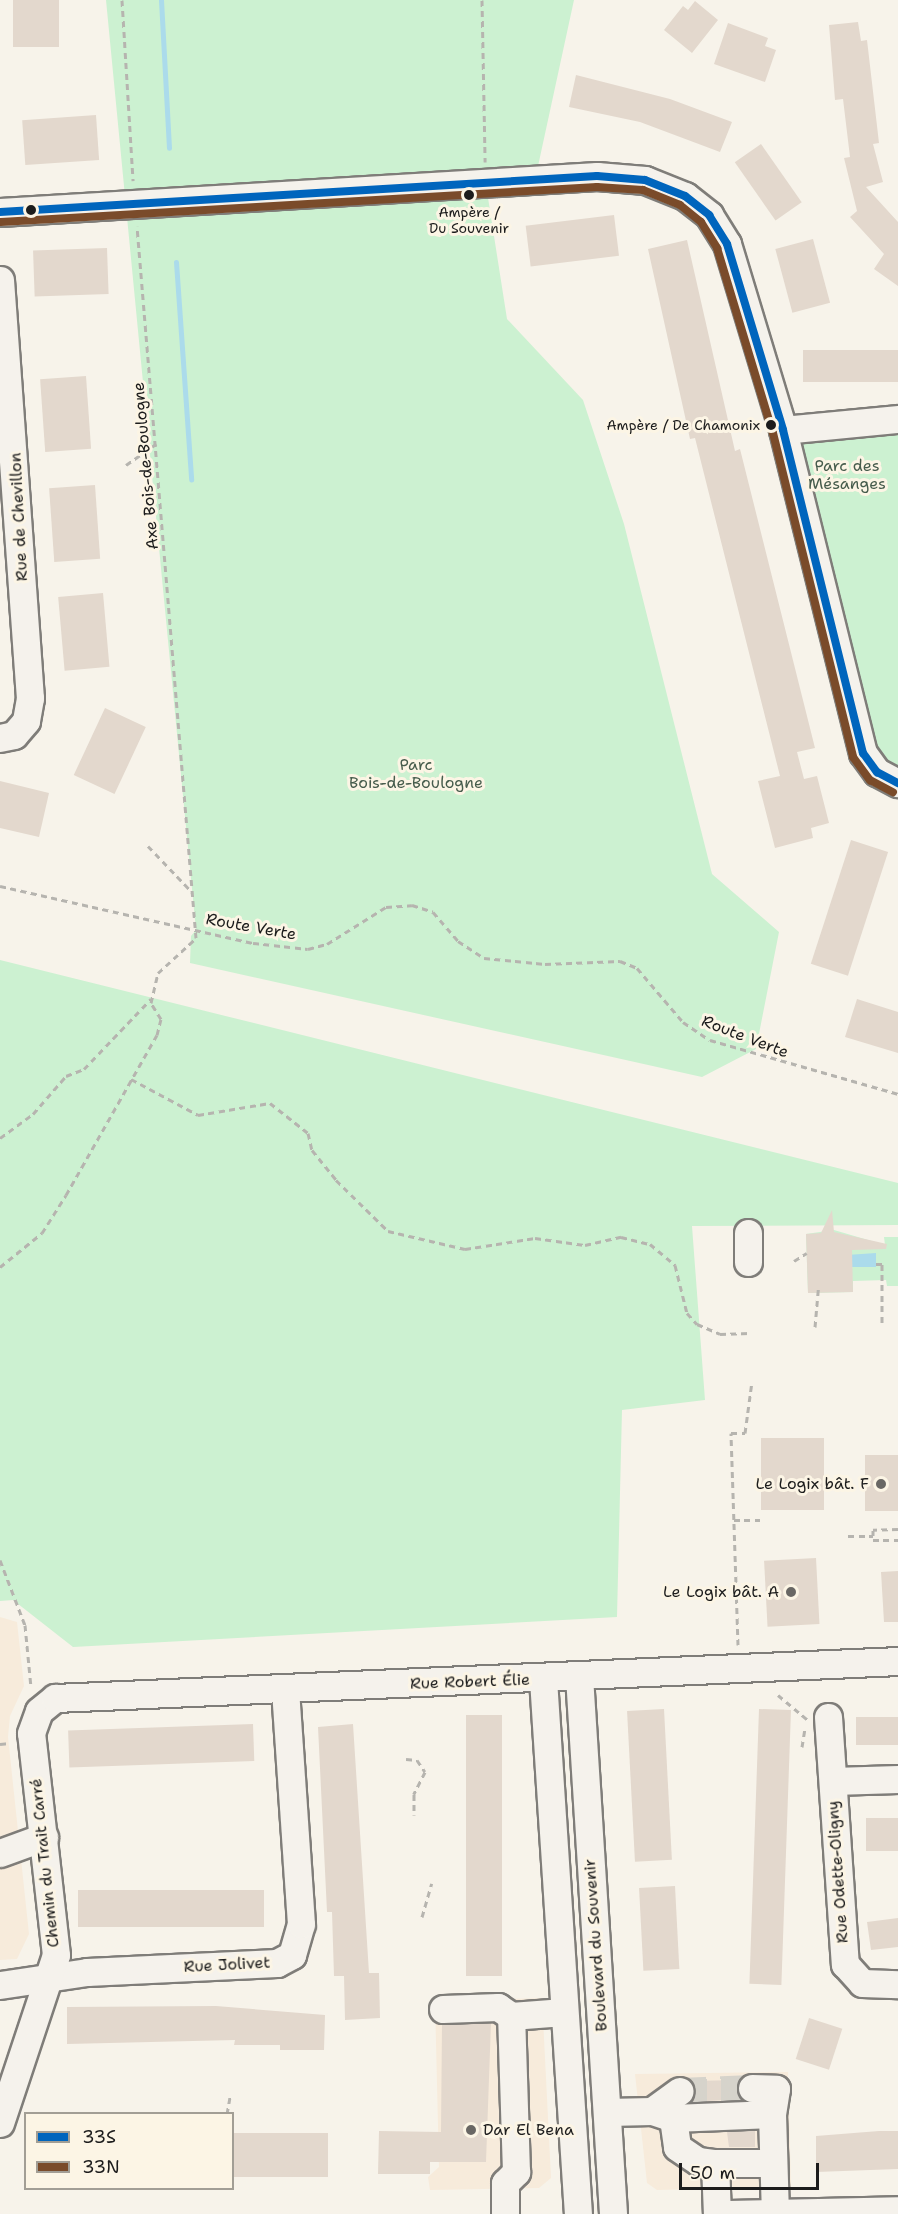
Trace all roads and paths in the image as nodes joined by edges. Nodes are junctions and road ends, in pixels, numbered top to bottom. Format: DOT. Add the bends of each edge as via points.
graph roads {
  1 [pos="122,0"];
  2 [pos="482,0"];
  3 [pos="486,185"];
  4 [pos="135,204"];
  5 [pos="0,212"];
  6 [pos="0,280"];
  7 [pos="898,419"];
  8 [pos="783,430"];
  9 [pos="156,444"];
  10 [pos="126,465"];
  11 [pos="0,738"];
  12 [pos="898,783"];
  13 [pos="148,846"];
  14 [pos="0,886"];
  15 [pos="194,893"];
  16 [pos="196,930"];
  17 [pos="151,999"];
  18 [pos="131,1079"];
  19 [pos="898,1094"];
  20 [pos="0,1138"];
  21 [pos="748,1233"];
  22 [pos="807,1253"];
  23 [pos="794,1261"];
  24 [pos="748,1262"];
  25 [pos="876,1264"];
  26 [pos="0,1267"];
  27 [pos="818,1289"];
  28 [pos="882,1326"];
  29 [pos="815,1327"];
  30 [pos="750,1333"];
  31 [pos="752,1381"];
  32 [pos="734,1520"];
  33 [pos="760,1520"];
  34 [pos="898,1529"];
  35 [pos="848,1536"];
  36 [pos="873,1536"];
  37 [pos="898,1540"];
  38 [pos="0,1560"];
  39 [pos="738,1645"];
  40 [pos="898,1661"];
  41 [pos="579,1676"];
  42 [pos="543,1679"];
  43 [pos="285,1690"];
  44 [pos="778,1695"];
  45 [pos="38,1698"];
  46 [pos="822,1718"];
  47 [pos="801,1738"];
  48 [pos="13,1743"];
  49 [pos="0,1744"];
  50 [pos="802,1747"];
  51 [pos="406,1759"];
  52 [pos="898,1779"];
  53 [pos="833,1781"];
  54 [pos="414,1815"];
  55 [pos="44,1837"];
  56 [pos="0,1853"];
  57 [pos="432,1883"];
  58 [pos="422,1917"];
  59 [pos="51,1977"];
  60 [pos="898,1984"];
  61 [pos="0,1985"];
  62 [pos="443,2009"];
  63 [pos="564,2012"];
  64 [pos="511,2016"];
  65 [pos="752,2088"];
  66 [pos="680,2091"];
  67 [pos="230,2097"];
  68 [pos="227,2112"];
  69 [pos="607,2112"];
  70 [pos="663,2114"];
  71 [pos="772,2114"];
  72 [pos="0,2122"];
  73 [pos="715,2163"];
  74 [pos="774,2163"];
  75 [pos="898,2210"];
  76 [pos="775,2213"];
  77 [pos="505,2214"];
  78 [pos="578,2214"];
  79 [pos="614,2214"];
  80 [pos="717,2214"];
  81 [pos="728,2214"];
  1 -- 4 [label="path, Axe Bois-de-Boulogne"];
  2 -- 3 [label="path"];
  3 -- 4 [label="street"];
  3 -- 8 [label="street" via="597,176 645,180 686,196 709,215 727,244"];
  4 -- 5 [label="street"];
  4 -- 9 [label="path, Axe Bois-de-Boulogne"];
  6 -- 11 [label="street, Rue de Chevillon" via="30,698 26,721 14,735"];
  7 -- 8 [label="street"];
  8 -- 12 [label="street" via="863,753 877,772"];
  9 -- 10 [label="path"];
  9 -- 15 [label="path, Axe Bois-de-Boulogne"];
  13 -- 15 [label="path"];
  14 -- 16 [label="path, Route Verte"];
  15 -- 16 [label="path, Axe Bois-de-Boulogne"];
  16 -- 17 [label="path" via="185,952 158,973"];
  16 -- 19 [label="path, Route Verte" via="308,949 327,944 386,907 412,905 433,912 458,941 484,957 545,964 620,961 637,968 683,1022 710,1040"];
  17 -- 18 [label="path" via="161,1019"];
  17 -- 20 [label="path" via="84,1070 66,1076 33,1114"];
  18 -- 26 [label="path" via="42,1233"];
  18 -- 30 [label="path" via="198,1115 270,1103 284,1118 302,1126 336,1180 388,1231 465,1250 535,1238 585,1245 621,1237 650,1245 675,1265 687,1313 697,1324 720,1334"];
  21 -- 24 [label="street"];
  22 -- 23 [label="path"];
  25 -- 28 [label="path" via="882,1264 885,1283"];
  27 -- 29 [label="path"];
  31 -- 32 [label="path" via="745,1433 731,1433"];
  32 -- 33 [label="path"];
  32 -- 39 [label="path"];
  34 -- 36 [label="path" via="873,1530"];
  35 -- 36 [label="path"];
  36 -- 37 [label="path" via="873,1540"];
  38 -- 45 [label="path" via="25,1625"];
  40 -- 41 [label="street, Rue Robert Élie"];
  41 -- 42 [label="street, Rue Robert Élie"];
  41 -- 69 [label="street, Boulevard du Souvenir"];
  42 -- 43 [label="street, Rue Robert Élie"];
  42 -- 63 [label="street"];
  43 -- 45 [label="street, Rue Robert Élie"];
  43 -- 59 [label="street, Rue Jolivet" via="301,1924 295,1951 277,1963"];
  44 -- 46 [label="path" via="796,1706 801,1719"];
  45 -- 55 [label="street, Chemin du Trait Carré" via="31,1733"];
  46 -- 53 [label="street, Rue Odette-Oligny"];
  47 -- 50 [label="path"];
  48 -- 49 [label="path"];
  51 -- 54 [label="path" via="417,1760 425,1772 414,1794"];
  52 -- 53 [label="street"];
  53 -- 60 [label="street, Rue Odette-Oligny" via="845,1964 862,1983"];
  55 -- 56 [label="street"];
  55 -- 59 [label="street, Chemin du Trait Carré" via="56,1945"];
  57 -- 58 [label="path"];
  59 -- 61 [label="street, Rue Jolivet"];
  59 -- 72 [label="street, Chemin du Trait Carré"];
  62 -- 64 [label="street" via="498,2007"];
  63 -- 64 [label="street"];
  63 -- 78 [label="street"];
  64 -- 77 [label="street" via="516,2172 505,2183"];
  65 -- 71 [label="street" via="776,2089"];
  66 -- 70 [label="street"];
  67 -- 68 [label="path"];
  69 -- 70 [label="street"];
  69 -- 79 [label="street, Boulevard du Souvenir"];
  70 -- 71 [label="street"];
  70 -- 73 [label="street" via="677,2147 698,2161"];
  71 -- 74 [label="street"];
  73 -- 74 [label="street"];
  73 -- 80 [label="street"];
  74 -- 76 [label="street"];
  75 -- 76 [label="street"];
  76 -- 81 [label="street"];
}
